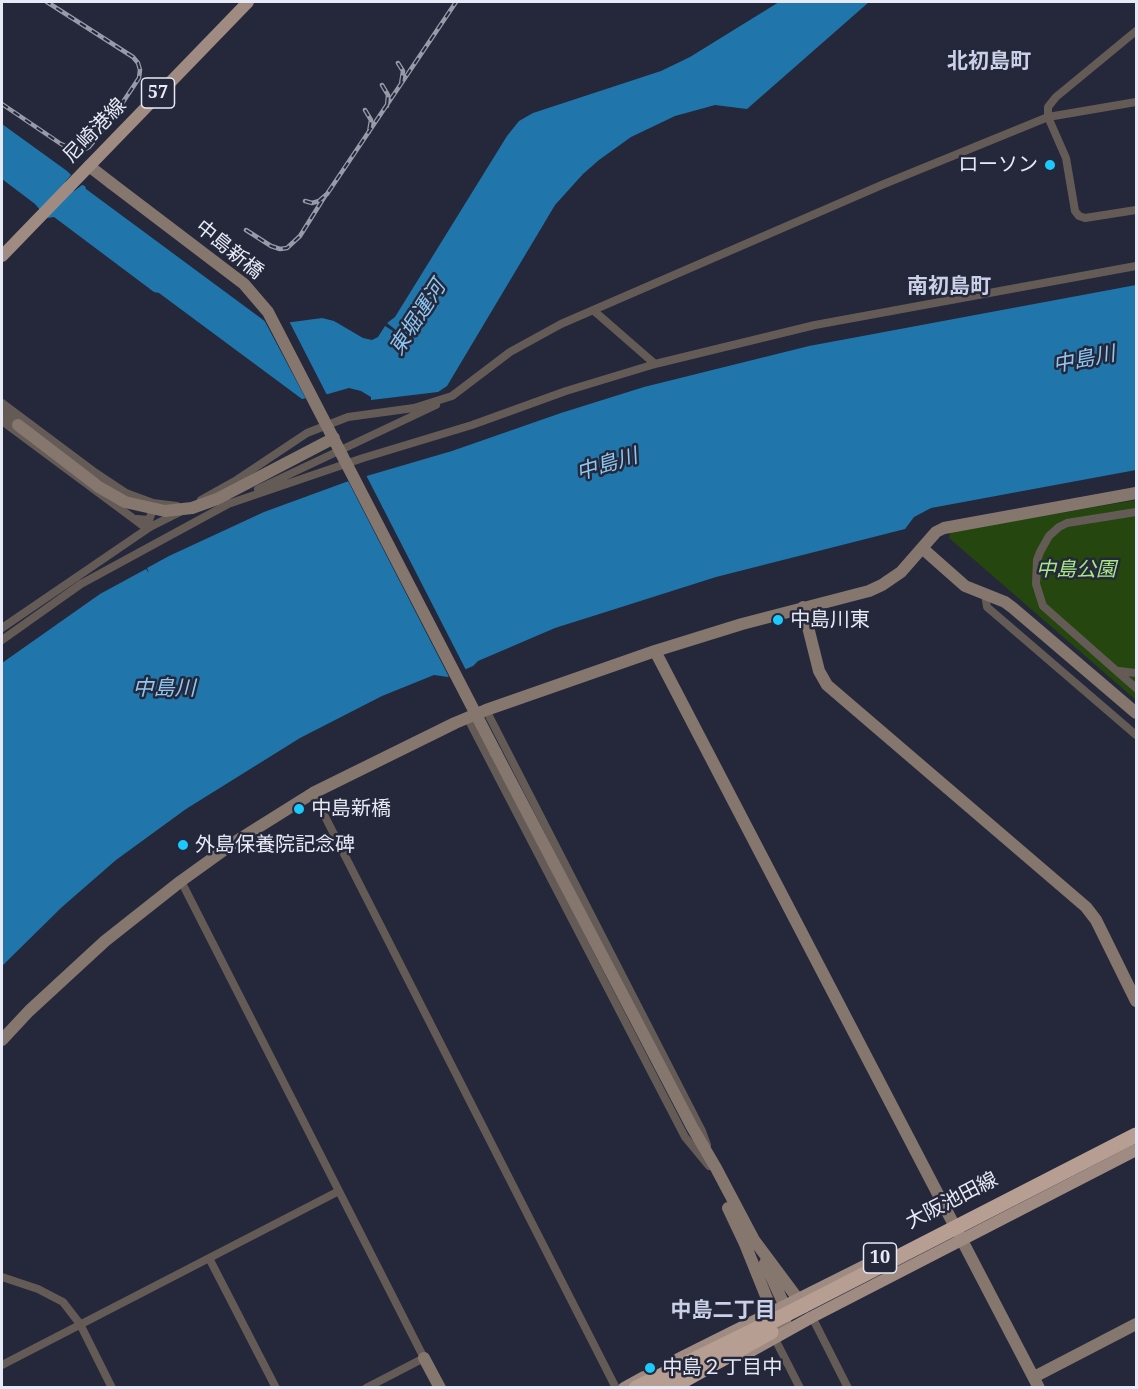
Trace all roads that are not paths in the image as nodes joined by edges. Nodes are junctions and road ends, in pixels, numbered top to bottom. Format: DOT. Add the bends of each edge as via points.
graph roads {
  1 [pos="248,2"];
  2 [pos="1137,31"];
  3 [pos="1137,102"];
  4 [pos="1048,117"];
  5 [pos="89,166"];
  6 [pos="1137,210"];
  7 [pos="2,256"];
  8 [pos="1137,266"];
  9 [pos="592,310"];
  10 [pos="655,364"];
  11 [pos="452,396"];
  12 [pos="2,403"];
  13 [pos="2,412"];
  14 [pos="2,421"];
  15 [pos="18,425"];
  16 [pos="334,438"];
  17 [pos="1137,493"];
  18 [pos="141,499"];
  19 [pos="195,503"];
  20 [pos="225,505"];
  21 [pos="1137,512"];
  22 [pos="126,513"];
  23 [pos="150,527"];
  24 [pos="922,548"];
  25 [pos="985,594"];
  26 [pos="803,607"];
  27 [pos="2,628"];
  28 [pos="2,640"];
  29 [pos="655,651"];
  30 [pos="1118,671"];
  31 [pos="1137,673"];
  32 [pos="1137,687"];
  33 [pos="486,710"];
  34 [pos="1137,714"];
  35 [pos="467,717"];
  36 [pos="1137,735"];
  37 [pos="313,793"];
  38 [pos="181,881"];
  39 [pos="1137,1001"];
  40 [pos="2,1040"];
  41 [pos="1137,1129"];
  42 [pos="1137,1135"];
  43 [pos="1137,1143"];
  44 [pos="1137,1150"];
  45 [pos="711,1165"];
  46 [pos="339,1191"];
  47 [pos="952,1223"];
  48 [pos="963,1239"];
  49 [pos="754,1240"];
  50 [pos="209,1258"];
  51 [pos="2,1277"];
  52 [pos="798,1298"];
  53 [pos="784,1305"];
  54 [pos="772,1311"];
  55 [pos="812,1317"];
  56 [pos="80,1324"];
  57 [pos="1137,1324"];
  58 [pos="775,1339"];
  59 [pos="761,1346"];
  60 [pos="424,1358"];
  61 [pos="2,1365"];
  62 [pos="1036,1382"];
  63 [pos="110,1387"];
  64 [pos="276,1388"];
  65 [pos="366,1388"];
  66 [pos="440,1388"];
  67 [pos="616,1388"];
  68 [pos="624,1388"];
  69 [pos="636,1388"];
  70 [pos="654,1388"];
  71 [pos="670,1388"];
  72 [pos="683,1388"];
  73 [pos="800,1388"];
  74 [pos="848,1388"];
  1 -- 5 [label="main road, 尼崎港線 / 57"];
  2 -- 4 [label="street" via="1056,97 1048,107"];
  3 -- 4 [label="street"];
  4 -- 6 [label="street" via="1066,158 1079,216"];
  4 -- 9 [label="street"];
  5 -- 7 [label="main road, 尼崎港線 / 57"];
  5 -- 16 [label="street, 中島新橋, bridge" via="244,284 268,312"];
  8 -- 10 [label="street" via="815,325"];
  9 -- 10 [label="street"];
  9 -- 11 [label="street" via="531,339"];
  10 -- 20 [label="street"];
  11 -- 19 [label="street" via="414,408 348,417 307,433"];
  11 -- 20 [label="street"];
  12 -- 18 [label="street" via="93,471"];
  13 -- 15 [label="street"];
  14 -- 22 [label="street"];
  15 -- 16 [label="street, bridge" via="125,502 165,511 192,508 217,499"];
  16 -- 45 [label="street, 中島新橋, bridge"];
  17 -- 24 [label="street" via="954,525 936,532"];
  18 -- 19 [label="street" via="174,506"];
  18 -- 22 [label="street" via="151,508 149,520"];
  19 -- 23 [label="street"];
  20 -- 28 [label="street" via="81,584"];
  21 -- 30 [label="street" via="1067,523 1049,536 1036,560 1036,584 1042,606"];
  22 -- 23 [label="street"];
  23 -- 27 [label="street"];
  24 -- 25 [label="street" via="961,583"];
  24 -- 26 [label="street" via="901,572 882,585"];
  25 -- 34 [label="street" via="1013,608"];
  25 -- 36 [label="street" via="987,607"];
  26 -- 29 [label="street"];
  26 -- 39 [label="street" via="819,671 827,685 1092,913"];
  29 -- 33 [label="street"];
  29 -- 47 [label="street"];
  30 -- 31 [label="street"];
  30 -- 32 [label="street"];
  33 -- 35 [label="street"];
  33 -- 45 [label="street" via="702,1131"];
  35 -- 37 [label="street"];
  35 -- 45 [label="street" via="685,1137"];
  37 -- 38 [label="street"];
  37 -- 67 [label="street"];
  38 -- 40 [label="street" via="105,940"];
  38 -- 46 [label="street"];
  41 -- 47 [label="main road, 大阪池田線 / 10"];
  42 -- 69 [label="highway, bridge"];
  43 -- 71 [label="highway, bridge" via="790,1321"];
  44 -- 48 [label="main road, 大阪池田線 / 10"];
  45 -- 49 [label="street"];
  45 -- 54 [label="street"];
  46 -- 50 [label="street"];
  46 -- 60 [label="street"];
  47 -- 48 [label="street"];
  47 -- 52 [label="main road, 大阪池田線 / 10"];
  48 -- 55 [label="main road, 大阪池田線 / 10"];
  48 -- 62 [label="street"];
  49 -- 52 [label="street"];
  49 -- 53 [label="street"];
  50 -- 56 [label="street"];
  50 -- 64 [label="street"];
  51 -- 56 [label="street" via="52,1295 63,1302"];
  52 -- 53 [label="main road, 大阪池田線 / 10"];
  52 -- 55 [label="street"];
  53 -- 54 [label="main road, 大阪池田線 / 10"];
  53 -- 58 [label="street" via="785,1323"];
  54 -- 58 [label="street"];
  54 -- 68 [label="main road, 大阪池田線 / 10"];
  55 -- 58 [label="main road, 大阪池田線 / 10"];
  55 -- 74 [label="street"];
  56 -- 61 [label="street"];
  56 -- 63 [label="street"];
  57 -- 62 [label="street"];
  58 -- 59 [label="main road, 大阪池田線 / 10"];
  58 -- 73 [label="street"];
  59 -- 70 [label="highway" via="725,1353"];
  59 -- 72 [label="main road, 大阪池田線 / 10"];
  60 -- 65 [label="street"];
  60 -- 66 [label="street"];
}
